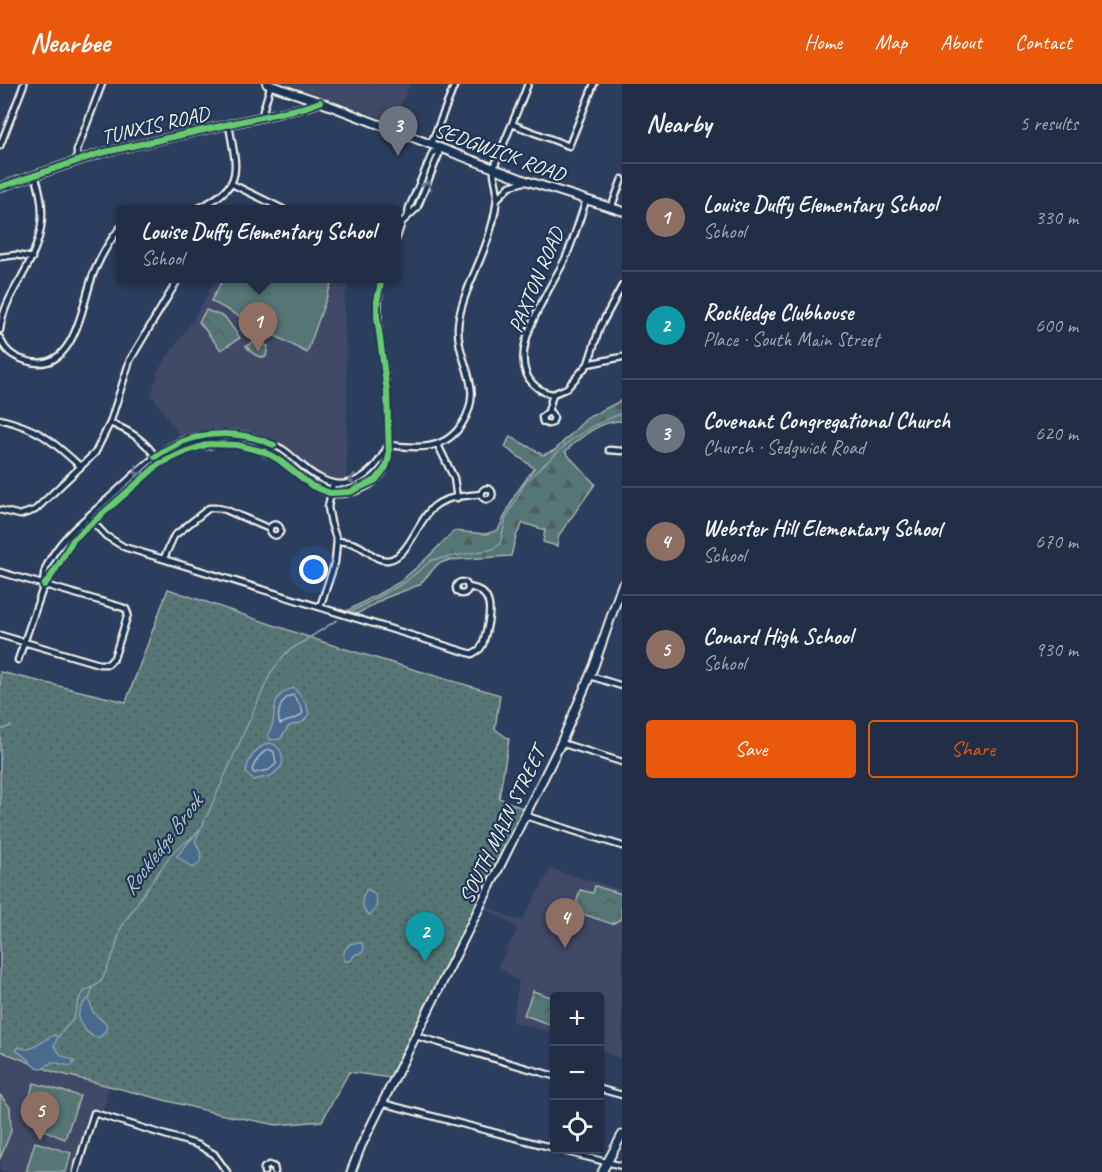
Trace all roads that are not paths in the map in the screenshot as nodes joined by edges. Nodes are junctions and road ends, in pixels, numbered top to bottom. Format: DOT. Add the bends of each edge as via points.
graph roads {
  1 [pos="24,84"];
  2 [pos="102,84"];
  3 [pos="269,84"];
  4 [pos="455,84"];
  5 [pos="528,84"];
  6 [pos="594,84"];
  7 [pos="320,102"];
  8 [pos="264,117"];
  9 [pos="512,124"];
  10 [pos="229,125"];
  11 [pos="431,144"];
  12 [pos="0,146"];
  13 [pos="438,149"];
  14 [pos="77,160"];
  15 [pos="494,168"];
  16 [pos="34,175"];
  17 [pos="622,179"];
  18 [pos="527,181"];
  19 [pos="232,183"];
  20 [pos="0,187"];
  21 [pos="497,199"];
  22 [pos="585,200"];
  23 [pos="205,205"];
  24 [pos="274,205"];
  25 [pos="611,208"];
  26 [pos="622,211"];
  27 [pos="402,222"];
  28 [pos="401,225"];
  29 [pos="116,234"];
  30 [pos="0,257"];
  31 [pos="32,258"];
  32 [pos="177,283"];
  33 [pos="381,283"];
  34 [pos="622,286"];
  35 [pos="0,330"];
  36 [pos="0,338"];
  37 [pos="622,357"];
  38 [pos="588,364"];
  39 [pos="554,394"];
  40 [pos="548,412"];
  41 [pos="0,419"];
  42 [pos="110,423"];
  43 [pos="388,445"];
  44 [pos="438,445"];
  45 [pos="609,450"];
  46 [pos="622,451"];
  47 [pos="155,456"];
  48 [pos="159,464"];
  49 [pos="81,467"];
  50 [pos="333,483"];
  51 [pos="330,493"];
  52 [pos="481,494"];
  53 [pos="457,498"];
  54 [pos="0,510"];
  55 [pos="88,517"];
  56 [pos="93,523"];
  57 [pos="270,529"];
  58 [pos="337,542"];
  59 [pos="164,558"];
  60 [pos="0,572"];
  61 [pos="44,585"];
  62 [pos="622,585"];
  63 [pos="468,587"];
  64 [pos="321,607"];
  65 [pos="0,635"];
  66 [pos="25,642"];
  67 [pos="18,660"];
  68 [pos="590,676"];
  69 [pos="622,686"];
  70 [pos="561,743"];
  71 [pos="622,762"];
  72 [pos="526,816"];
  73 [pos="622,846"];
  74 [pos="416,1036"];
  75 [pos="550,1075"];
  76 [pos="604,1090"];
  77 [pos="622,1095"];
  78 [pos="382,1103"];
  79 [pos="622,1135"];
  80 [pos="550,1147"];
  81 [pos="576,1154"];
  82 [pos="607,1162"];
  83 [pos="622,1166"];
  84 [pos="77,1172"];
  85 [pos="227,1172"];
  86 [pos="264,1172"];
  87 [pos="276,1172"];
  88 [pos="351,1172"];
  89 [pos="602,1172"];
  1 -- 12 [label="street"];
  2 -- 14 [label="street" via="76,150"];
  3 -- 7 [label="main road, SEDGWICK ROAD"];
  3 -- 8 [label="street"];
  4 -- 11 [label="street"];
  5 -- 9 [label="street"];
  6 -- 9 [label="street" via="569,146"];
  7 -- 8 [label="main road, TUNXIS ROAD"];
  7 -- 11 [label="main road, SEDGWICK ROAD"];
  8 -- 10 [label="main road, TUNXIS ROAD"];
  9 -- 15 [label="street"];
  10 -- 14 [label="main road, TUNXIS ROAD"];
  10 -- 19 [label="street" via="236,168"];
  11 -- 13 [label="main road, SEDGWICK ROAD"];
  13 -- 15 [label="main road, SEDGWICK ROAD"];
  13 -- 27 [label="street"];
  14 -- 16 [label="main road, TUNXIS ROAD"];
  15 -- 18 [label="main road, SEDGWICK ROAD"];
  15 -- 21 [label="street"];
  16 -- 20 [label="main road, TUNXIS ROAD"];
  16 -- 31 [label="street" via="43,219"];
  17 -- 25 [label="street"];
  18 -- 21 [label="street" via="510,186"];
  18 -- 22 [label="main road, SEDGWICK ROAD"];
  19 -- 23 [label="street"];
  19 -- 24 [label="street"];
  21 -- 44 [label="street" via="490,235 458,327 460,349 471,381 470,406 459,428"];
  22 -- 25 [label="main road, SEDGWICK ROAD"];
  22 -- 39 [label="street, PAXTON ROAD" via="565,260 544,294 523,355 528,379 537,388"];
  25 -- 26 [label="main road, SEDGWICK ROAD"];
  27 -- 28 [label="street"];
  29 -- 36 [label="street" via="94,273 79,326 60,353 33,363 10,354"];
  30 -- 31 [label="street"];
  31 -- 35 [label="street" via="5,308"];
  32 -- 42 [label="street" via="130,360"];
  33 -- 43 [label="street" via="377,316 387,392"];
  34 -- 38 [label="street" via="600,327"];
  37 -- 38 [label="street"];
  38 -- 39 [label="street" via="567,388"];
  39 -- 40 [label="street"];
  41 -- 49 [label="street" via="41,433"];
  42 -- 47 [label="street" via="136,435"];
  42 -- 49 [label="street" via="95,453"];
  43 -- 44 [label="street"];
  43 -- 50 [label="street, one-way" via="369,473 355,481"];
  43 -- 51 [label="street" via="388,462 376,480 350,492"];
  44 -- 53 [label="street" via="454,478"];
  45 -- 46 [label="street"];
  47 -- 48 [label="street"];
  47 -- 50 [label="street" via="196,437 243,435 285,451 311,473"];
  47 -- 55 [label="street, one-way"];
  48 -- 51 [label="street" via="196,447 237,445 271,455 312,486"];
  48 -- 56 [label="street"];
  49 -- 54 [label="street" via="30,513"];
  50 -- 51 [label="street"];
  51 -- 58 [label="street" via="329,513"];
  52 -- 53 [label="street"];
  53 -- 58 [label="street" via="432,508 394,559 381,560 353,543"];
  55 -- 56 [label="street"];
  55 -- 61 [label="street" via="51,559"];
  56 -- 59 [label="street" via="114,542"];
  56 -- 61 [label="street" via="74,539"];
  57 -- 59 [label="street" via="226,510 208,508 174,536"];
  58 -- 64 [label="street"];
  59 -- 64 [label="street"];
  60 -- 61 [label="street"];
  61 -- 66 [label="street"];
  61 -- 66 [label="street" via="126,609 128,618 114,658 108,664"];
  62 -- 68 [label="main road, SOUTH MAIN STREET"];
  63 -- 64 [label="street" via="483,594 491,609 483,644 472,654"];
  65 -- 66 [label="street"];
  66 -- 67 [label="street"];
  68 -- 69 [label="street"];
  68 -- 70 [label="main road, SOUTH MAIN STREET"];
  70 -- 71 [label="street"];
  70 -- 72 [label="main road, SOUTH MAIN STREET"];
  72 -- 73 [label="street"];
  72 -- 74 [label="main road, SOUTH MAIN STREET"];
  74 -- 75 [label="street"];
  74 -- 78 [label="main road, SOUTH MAIN STREET"];
  76 -- 77 [label="street"];
  78 -- 80 [label="street"];
  78 -- 88 [label="main road, SOUTH MAIN STREET"];
  79 -- 82 [label="main road"];
  81 -- 82 [label="street"];
  82 -- 83 [label="street"];
  82 -- 89 [label="main road"];
  84 -- 85 [label="street" via="94,1113 198,1145 214,1154"];
  86 -- 87 [label="street" via="269,1165"];
}
